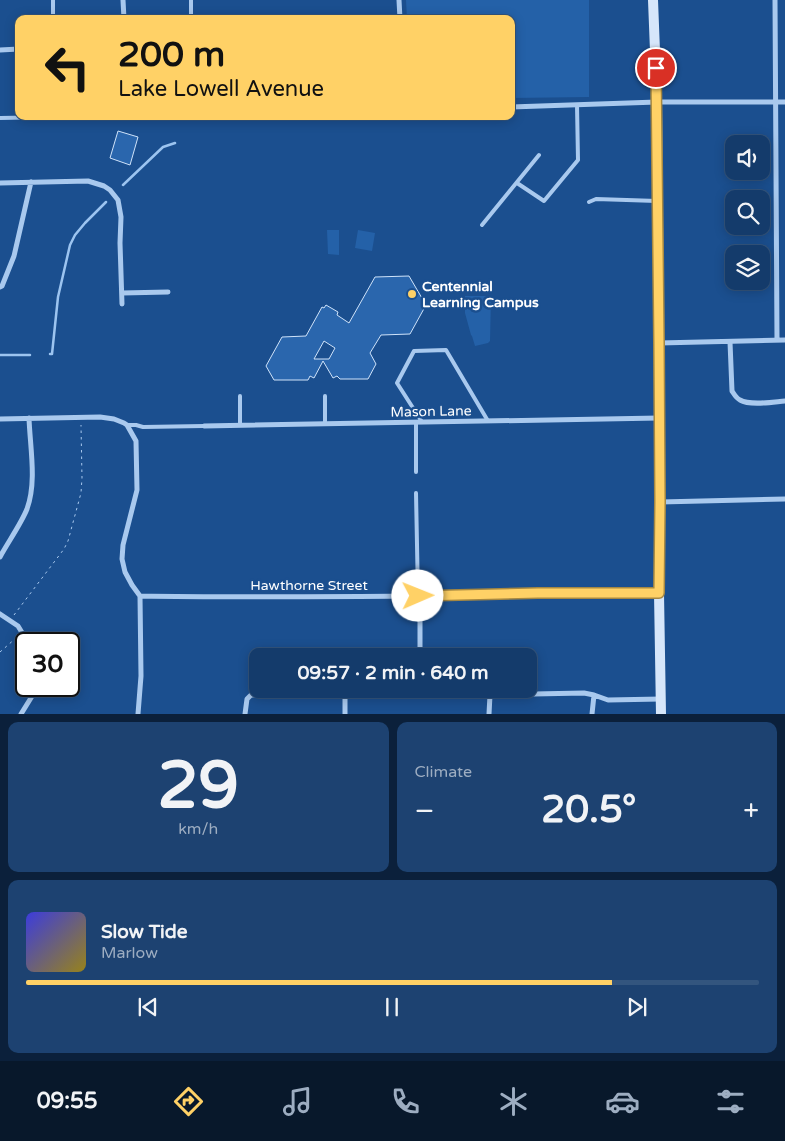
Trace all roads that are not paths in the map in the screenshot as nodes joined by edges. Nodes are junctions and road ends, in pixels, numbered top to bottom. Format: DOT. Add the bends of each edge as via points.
graph roads {
  1 [pos="53,0"];
  2 [pos="123,0"];
  3 [pos="191,0"];
  4 [pos="400,0"];
  5 [pos="653,0"];
  6 [pos="775,0"];
  7 [pos="53,15"];
  8 [pos="124,15"];
  9 [pos="191,15"];
  10 [pos="400,15"];
  11 [pos="15,49"];
  12 [pos="0,50"];
  13 [pos="657,102"];
  14 [pos="775,102"];
  15 [pos="785,102"];
  16 [pos="577,105"];
  17 [pos="515,107"];
  18 [pos="0,118"];
  19 [pos="15,118"];
  20 [pos="539,155"];
  21 [pos="30,182"];
  22 [pos="517,183"];
  23 [pos="0,184"];
  24 [pos="657,201"];
  25 [pos="589,202"];
  26 [pos="482,225"];
  27 [pos="0,287"];
  28 [pos="168,292"];
  29 [pos="122,293"];
  30 [pos="122,304"];
  31 [pos="777,340"];
  32 [pos="785,340"];
  33 [pos="730,342"];
  34 [pos="659,343"];
  35 [pos="240,396"];
  36 [pos="325,396"];
  37 [pos="785,401"];
  38 [pos="29,418"];
  39 [pos="659,418"];
  40 [pos="0,419"];
  41 [pos="488,421"];
  42 [pos="419,422"];
  43 [pos="325,424"];
  44 [pos="127,425"];
  45 [pos="240,425"];
  46 [pos="204,426"];
  47 [pos="416,472"];
  48 [pos="416,493"];
  49 [pos="785,499"];
  50 [pos="660,502"];
  51 [pos="0,557"];
  52 [pos="659,593"];
  53 [pos="140,596"];
  54 [pos="418,596"];
  55 [pos="0,614"];
  56 [pos="22,632"];
  57 [pos="420,648"];
  58 [pos="537,694"];
  59 [pos="594,695"];
  60 [pos="31,697"];
  61 [pos="249,697"];
  62 [pos="345,698"];
  63 [pos="490,698"];
  64 [pos="661,699"];
  65 [pos="21,714"];
  66 [pos="138,714"];
  67 [pos="246,714"];
  68 [pos="345,714"];
  69 [pos="489,714"];
  70 [pos="592,714"];
  71 [pos="661,714"];
  1 -- 7 [label="lane"];
  2 -- 8 [label="street"];
  3 -- 9 [label="lane"];
  4 -- 10 [label="street"];
  5 -- 13 [label="main road"];
  6 -- 14 [label="street"];
  11 -- 12 [label="street"];
  13 -- 14 [label="street"];
  13 -- 16 [label="street"];
  13 -- 24 [label="main road"];
  14 -- 15 [label="street"];
  14 -- 31 [label="street"];
  16 -- 17 [label="street"];
  16 -- 22 [label="lane" via="578,160 544,201"];
  18 -- 19 [label="lane"];
  20 -- 22 [label="lane"];
  21 -- 23 [label="street"];
  21 -- 27 [label="street" via="14,256"];
  21 -- 29 [label="street" via="88,181 110,190 118,200 121,216"];
  22 -- 26 [label="lane"];
  24 -- 25 [label="lane" via="596,199"];
  24 -- 34 [label="main road"];
  28 -- 29 [label="street"];
  29 -- 30 [label="street"];
  31 -- 32 [label="street"];
  31 -- 33 [label="street"];
  33 -- 34 [label="street"];
  33 -- 37 [label="street" via="731,382 736,397 750,403"];
  34 -- 39 [label="main road"];
  35 -- 45 [label="lane"];
  36 -- 43 [label="lane"];
  38 -- 40 [label="street"];
  38 -- 44 [label="street" via="100,417"];
  38 -- 51 [label="street" via="32,492 26,510"];
  39 -- 41 [label="street, Mason Lane"];
  39 -- 50 [label="main road"];
  41 -- 42 [label="street, Mason Lane"];
  41 -- 42 [label="lane" via="446,350 414,351 397,383"];
  42 -- 43 [label="street, Mason Lane"];
  42 -- 47 [label="lane"];
  43 -- 45 [label="street, Mason Lane"];
  44 -- 46 [label="lane" via="136,424 143,428"];
  44 -- 53 [label="street" via="136,441 137,490 122,559 125,572"];
  45 -- 46 [label="street, Mason Lane"];
  48 -- 54 [label="lane"];
  49 -- 50 [label="street"];
  50 -- 52 [label="main road"];
  52 -- 54 [label="street, Hawthorne Street"];
  52 -- 64 [label="main road"];
  53 -- 54 [label="street, Hawthorne Street"];
  53 -- 66 [label="street"];
  54 -- 57 [label="street"];
  55 -- 56 [label="street"];
  58 -- 59 [label="street"];
  59 -- 64 [label="street" via="608,700"];
  59 -- 70 [label="street"];
  60 -- 65 [label="street"];
  61 -- 67 [label="street"];
  62 -- 68 [label="street"];
  63 -- 69 [label="street"];
  64 -- 71 [label="main road"];
}
